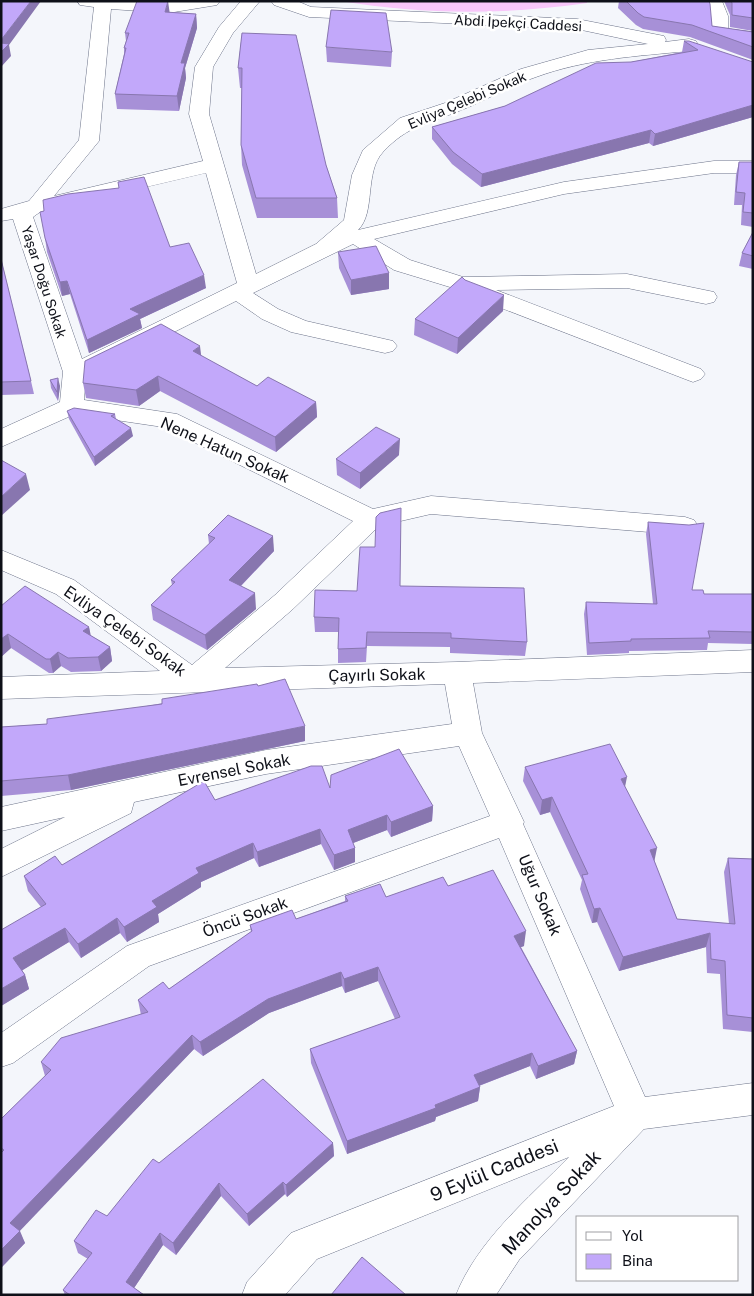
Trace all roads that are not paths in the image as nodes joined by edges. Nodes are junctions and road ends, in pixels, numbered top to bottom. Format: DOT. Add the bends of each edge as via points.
graph roads {
  1 [pos="211,1"];
  2 [pos="251,1"];
  3 [pos="280,1"];
  4 [pos="713,1"];
  5 [pos="94,2"];
  6 [pos="719,33"];
  7 [pos="753,38"];
  8 [pos="667,42"];
  9 [pos="698,48"];
  10 [pos="212,165"];
  11 [pos="753,167"];
  12 [pos="36,205"];
  13 [pos="1,215"];
  14 [pos="357,237"];
  15 [pos="324,250"];
  16 [pos="462,284"];
  17 [pos="243,289"];
  18 [pos="706,297"];
  19 [pos="385,346"];
  20 [pos="75,372"];
  21 [pos="693,374"];
  22 [pos="72,406"];
  23 [pos="1,438"];
  24 [pos="371,519"];
  25 [pos="687,526"];
  26 [pos="1,559"];
  27 [pos="753,661"];
  28 [pos="457,673"];
  29 [pos="193,680"];
  30 [pos="1,688"];
  31 [pos="468,733"];
  32 [pos="155,786"];
  33 [pos="1,820"];
  34 [pos="509,822"];
  35 [pos="1,864"];
  36 [pos="1,1052"];
  37 [pos="753,1099"];
  38 [pos="635,1114"];
  39 [pos="260,1295"];
  40 [pos="474,1295"];
  1 -- 5 [label="street, Yaşar Doğu Sokak" via="168,8"];
  2 -- 10 [label="street" via="225,31 204,67 199,114"];
  3 -- 8 [label="street, Abdi İpekçi Caddesi" via="309,12 577,24"];
  4 -- 6 [label="street" via="719,16"];
  5 -- 12 [label="street, Yaşar Doğu Sokak" via="89,141"];
  6 -- 7 [label="street"];
  6 -- 8 [label="street"];
  8 -- 9 [label="street, Abdi İpekçi Caddesi"];
  9 -- 15 [label="street, Evliya Çelebi Sokak" via="588,56 563,62 407,122 374,150 362,175 354,222"];
  10 -- 12 [label="street"];
  10 -- 17 [label="street"];
  11 -- 14 [label="street" via="714,167 564,188"];
  12 -- 13 [label="street"];
  12 -- 20 [label="street, Yaşar Doğu Sokak" via="22,215"];
  14 -- 15 [label="street"];
  14 -- 16 [label="street" via="402,265"];
  15 -- 17 [label="street, Evliya Çelebi Sokak"];
  16 -- 18 [label="street" via="627,281"];
  16 -- 21 [label="street"];
  17 -- 19 [label="street" via="270,314 299,327"];
  17 -- 20 [label="street, Evliya Çelebi Sokak"];
  20 -- 22 [label="street, Yaşar Doğu Sokak"];
  22 -- 23 [label="street"];
  22 -- 24 [label="street, Nene Hatun Sokak" via="168,420"];
  24 -- 25 [label="street" via="432,505"];
  24 -- 29 [label="street" via="284,602"];
  26 -- 29 [label="street, Evliya Çelebi Sokak" via="65,586"];
  27 -- 28 [label="street, Çayırlı Sokak"];
  28 -- 29 [label="street, Çayırlı Sokak"];
  28 -- 31 [label="street, Uğur Sokak"];
  29 -- 30 [label="street, Çayırlı Sokak"];
  31 -- 32 [label="street, Evrensel Sokak" via="266,762"];
  31 -- 34 [label="street, Uğur Sokak"];
  32 -- 33 [label="street, Evrensel Sokak"];
  32 -- 35 [label="street"];
  34 -- 36 [label="street, Öncü Sokak" via="138,956"];
  34 -- 38 [label="street, Uğur Sokak"];
  37 -- 38 [label="street, 9 Eylül Caddesi"];
  38 -- 39 [label="street, 9 Eylül Caddesi" via="304,1246"];
  38 -- 40 [label="street, Manolya Sokak" via="506,1247"];
}
